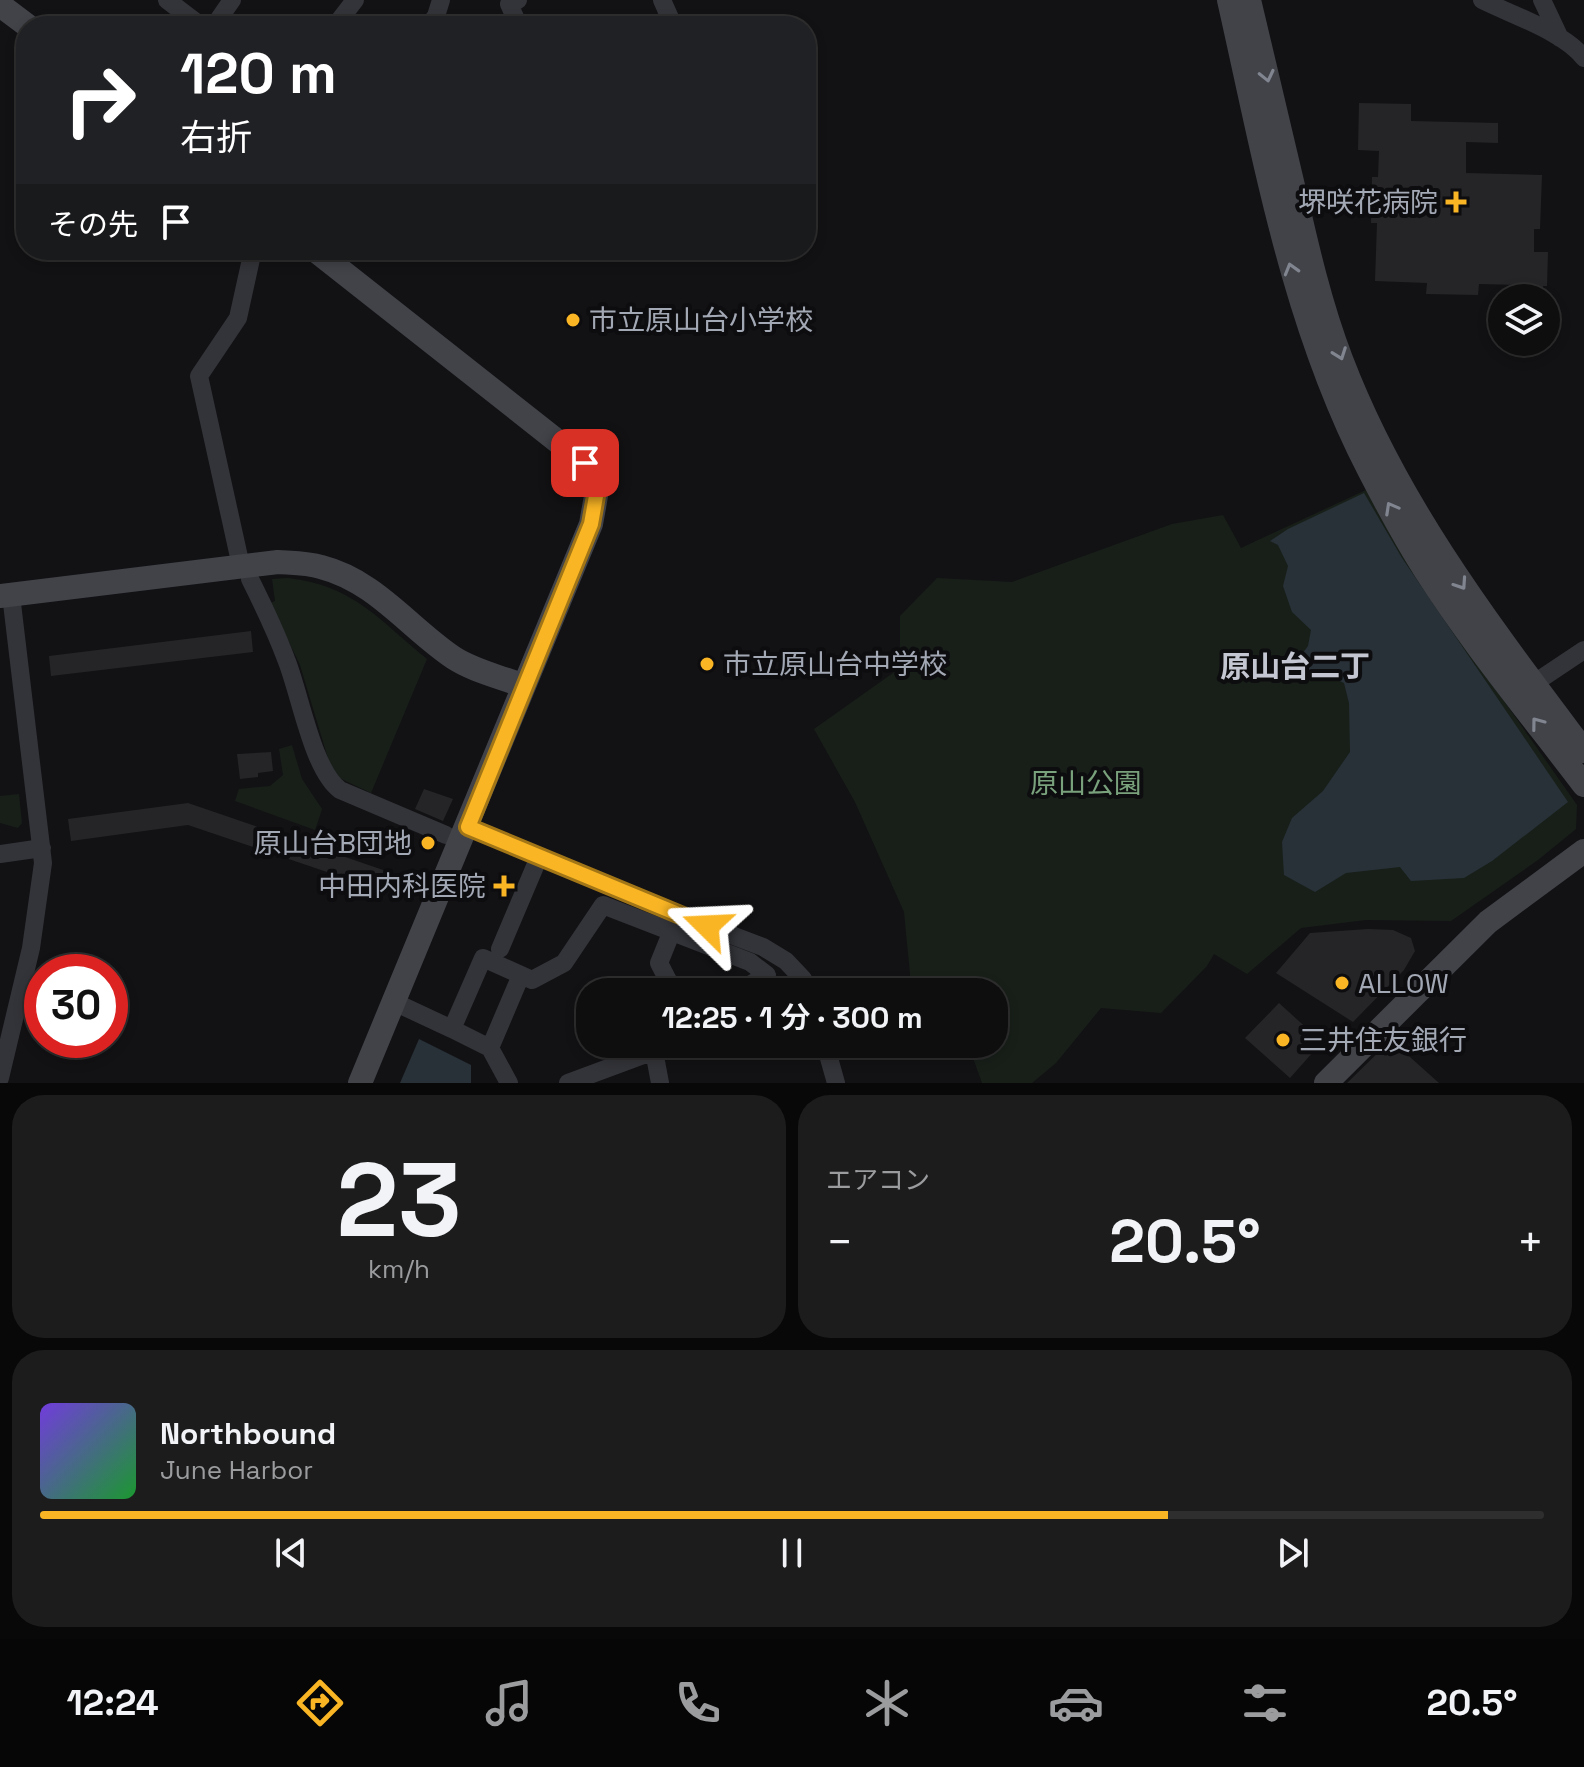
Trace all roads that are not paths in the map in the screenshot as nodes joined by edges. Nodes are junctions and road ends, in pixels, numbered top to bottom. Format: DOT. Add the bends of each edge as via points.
graph roads {
  1 [pos="167,0"];
  2 [pos="355,0"];
  3 [pos="518,0"];
  4 [pos="1229,0"];
  5 [pos="1249,0"];
  6 [pos="1482,0"];
  7 [pos="1542,0"];
  8 [pos="188,16"];
  9 [pos="343,16"];
  10 [pos="514,16"];
  11 [pos="1560,38"];
  12 [pos="1584,58"];
  13 [pos="251,260"];
  14 [pos="328,260"];
  15 [pos="239,557"];
  16 [pos="250,579"];
  17 [pos="6,596"];
  18 [pos="1584,650"];
  19 [pos="1533,684"];
  20 [pos="524,686"];
  21 [pos="1584,751"];
  22 [pos="1584,785"];
  23 [pos="457,831"];
  24 [pos="42,848"];
  25 [pos="1584,851"];
  26 [pos="0,854"];
  27 [pos="539,857"];
  28 [pos="676,922"];
  29 [pos="500,949"];
  30 [pos="521,975"];
  31 [pos="667,978"];
  32 [pos="762,978"];
  33 [pos="802,978"];
  34 [pos="394,1002"];
  35 [pos="452,1029"];
  36 [pos="490,1048"];
  37 [pos="829,1058"];
  38 [pos="0,1078"];
  39 [pos="360,1083"];
  40 [pos="509,1083"];
  41 [pos="568,1083"];
  42 [pos="660,1083"];
  43 [pos="836,1083"];
  44 [pos="1326,1083"];
  1 -- 8 [label="street"];
  2 -- 9 [label="street"];
  3 -- 10 [label="street" via="509,4"];
  22 -- 4 [label="street, one-way" via="1425,569 1368,468 1290,271"];
  5 -- 19 [label="street, one-way" via="1312,265 1341,359 1385,458 1437,547"];
  6 -- 11 [label="street"];
  7 -- 11 [label="street"];
  11 -- 12 [label="street"];
  13 -- 15 [label="street" via="238,318 199,376"];
  14 -- 20 [label="street" via="585,463 596,496 591,524"];
  16 -- 23 [label="street" via="287,660 329,782"];
  17 -- 20 [label="street" via="278,562 319,566 346,575 384,599 457,660"];
  17 -- 24 [label="street"];
  18 -- 19 [label="street"];
  19 -- 21 [label="street"];
  20 -- 23 [label="street"];
  23 -- 27 [label="street"];
  23 -- 34 [label="street"];
  24 -- 26 [label="street"];
  24 -- 38 [label="street" via="31,948"];
  25 -- 44 [label="street" via="1488,922"];
  27 -- 28 [label="street"];
  27 -- 29 [label="street"];
  28 -- 30 [label="street" via="603,905 564,963 532,980"];
  28 -- 31 [label="street" via="659,963"];
  28 -- 32 [label="street" via="750,962 767,975"];
  28 -- 33 [label="street" via="763,947"];
  30 -- 35 [label="street" via="483,958"];
  30 -- 36 [label="street"];
  34 -- 35 [label="street"];
  34 -- 39 [label="street"];
  35 -- 36 [label="street"];
  36 -- 40 [label="street"];
  37 -- 43 [label="street"];
  41 -- 42 [label="street" via="654,1051"];
}
